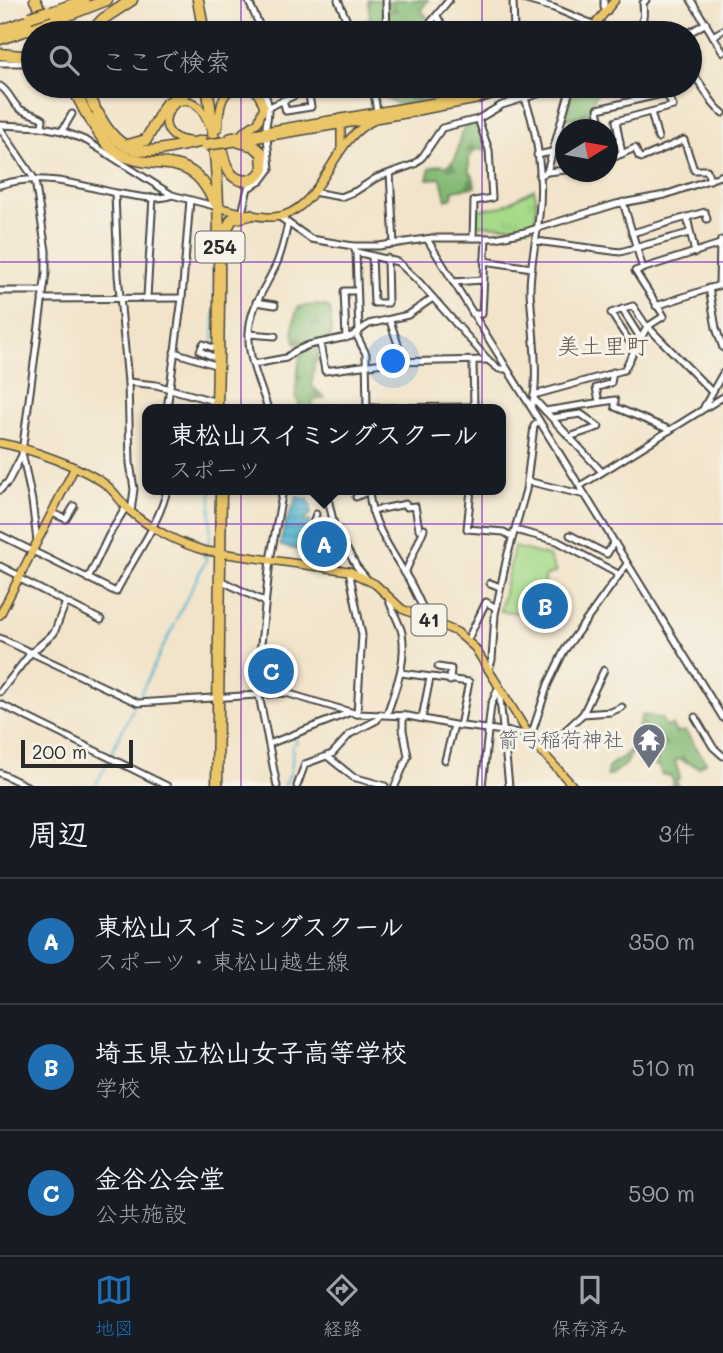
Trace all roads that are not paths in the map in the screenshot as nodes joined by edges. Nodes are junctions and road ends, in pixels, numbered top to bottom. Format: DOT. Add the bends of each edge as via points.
graph roads {
  1 [pos="32,0"];
  2 [pos="78,0"];
  3 [pos="84,0"];
  4 [pos="107,0"];
  5 [pos="132,0"];
  6 [pos="196,0"];
  7 [pos="248,0"];
  8 [pos="338,0"];
  9 [pos="386,0"];
  10 [pos="449,0"];
  11 [pos="513,0"];
  12 [pos="526,0"];
  13 [pos="604,0"];
  14 [pos="615,0"];
  15 [pos="621,0"];
  16 [pos="646,0"];
  17 [pos="691,0"];
  18 [pos="607,12"];
  19 [pos="50,15"];
  20 [pos="437,16"];
  21 [pos="21,21"];
  22 [pos="33,21"];
  23 [pos="43,21"];
  24 [pos="101,21"];
  25 [pos="199,21"];
  26 [pos="257,21"];
  27 [pos="347,21"];
  28 [pos="387,21"];
  29 [pos="433,21"];
  30 [pos="440,21"];
  31 [pos="514,21"];
  32 [pos="582,21"];
  33 [pos="601,21"];
  34 [pos="603,21"];
  35 [pos="643,21"];
  36 [pos="0,22"];
  37 [pos="706,23"];
  38 [pos="21,25"];
  39 [pos="702,25"];
  40 [pos="21,28"];
  41 [pos="723,30"];
  42 [pos="0,31"];
  43 [pos="713,36"];
  44 [pos="0,39"];
  45 [pos="723,52"];
  46 [pos="0,54"];
  47 [pos="21,56"];
  48 [pos="0,63"];
  49 [pos="21,63"];
  50 [pos="0,86"];
  51 [pos="702,88"];
  52 [pos="87,98"];
  53 [pos="176,98"];
  54 [pos="213,98"];
  55 [pos="213,98"];
  56 [pos="223,98"];
  57 [pos="261,98"];
  58 [pos="266,98"];
  59 [pos="288,98"];
  60 [pos="310,98"];
  61 [pos="375,98"];
  62 [pos="458,98"];
  63 [pos="482,98"];
  64 [pos="525,98"];
  65 [pos="567,98"];
  66 [pos="645,98"];
  67 [pos="669,98"];
  68 [pos="283,100"];
  69 [pos="269,107"];
  70 [pos="414,111"];
  71 [pos="377,112"];
  72 [pos="651,112"];
  73 [pos="92,113"];
  74 [pos="723,113"];
  75 [pos="72,114"];
  76 [pos="478,119"];
  77 [pos="600,119"];
  78 [pos="341,122"];
  79 [pos="266,126"];
  80 [pos="0,127"];
  81 [pos="42,127"];
  82 [pos="218,128"];
  83 [pos="62,131"];
  84 [pos="100,136"];
  85 [pos="112,137"];
  86 [pos="267,137"];
  87 [pos="658,138"];
  88 [pos="620,141"];
  89 [pos="205,143"];
  90 [pos="222,145"];
  91 [pos="555,152"];
  92 [pos="340,153"];
  93 [pos="552,153"];
  94 [pos="622,154"];
  95 [pos="537,155"];
  96 [pos="618,156"];
  97 [pos="555,171"];
  98 [pos="547,172"];
  99 [pos="390,173"];
  100 [pos="723,175"];
  101 [pos="539,176"];
  102 [pos="35,180"];
  103 [pos="710,180"];
  104 [pos="0,185"];
  105 [pos="313,192"];
  106 [pos="115,193"];
  107 [pos="172,195"];
  108 [pos="153,197"];
  109 [pos="190,200"];
  110 [pos="623,202"];
  111 [pos="222,208"];
  112 [pos="246,214"];
  113 [pos="278,216"];
  114 [pos="687,217"];
  115 [pos="707,219"];
  116 [pos="288,223"];
  117 [pos="537,228"];
  118 [pos="225,232"];
  119 [pos="632,233"];
  120 [pos="689,233"];
  121 [pos="473,238"];
  122 [pos="486,238"];
  123 [pos="427,239"];
  124 [pos="536,241"];
  125 [pos="721,243"];
  126 [pos="394,244"];
  127 [pos="637,248"];
  128 [pos="354,249"];
  129 [pos="695,253"];
  130 [pos="372,256"];
  131 [pos="387,258"];
  132 [pos="484,261"];
  133 [pos="532,268"];
  134 [pos="643,269"];
  135 [pos="483,280"];
  136 [pos="453,282"];
  137 [pos="721,284"];
  138 [pos="709,288"];
  139 [pos="0,291"];
  140 [pos="43,291"];
  141 [pos="357,291"];
  142 [pos="121,297"];
  143 [pos="147,297"];
  144 [pos="182,298"];
  145 [pos="433,298"];
  146 [pos="42,299"];
  147 [pos="256,302"];
  148 [pos="275,305"];
  149 [pos="656,306"];
  150 [pos="622,309"];
  151 [pos="473,314"];
  152 [pos="390,321"];
  153 [pos="647,327"];
  154 [pos="357,333"];
  155 [pos="249,334"];
  156 [pos="275,336"];
  157 [pos="346,338"];
  158 [pos="641,339"];
  159 [pos="320,343"];
  160 [pos="723,348"];
  161 [pos="635,350"];
  162 [pos="174,352"];
  163 [pos="218,358"];
  164 [pos="488,360"];
  165 [pos="404,362"];
  166 [pos="473,362"];
  167 [pos="254,364"];
  168 [pos="366,366"];
  169 [pos="507,369"];
  170 [pos="613,372"];
  171 [pos="723,373"];
  172 [pos="128,382"];
  173 [pos="169,388"];
  174 [pos="712,392"];
  175 [pos="534,397"];
  176 [pos="723,397"];
  177 [pos="599,401"];
  178 [pos="167,404"];
  179 [pos="211,404"];
  180 [pos="219,404"];
  181 [pos="219,404"];
  182 [pos="266,404"];
  183 [pos="367,404"];
  184 [pos="474,404"];
  185 [pos="531,408"];
  186 [pos="704,409"];
  187 [pos="545,411"];
  188 [pos="552,418"];
  189 [pos="539,421"];
  190 [pos="557,424"];
  191 [pos="670,430"];
  192 [pos="547,433"];
  193 [pos="569,437"];
  194 [pos="0,443"];
  195 [pos="23,452"];
  196 [pos="74,469"];
  197 [pos="602,472"];
  198 [pos="527,481"];
  199 [pos="579,486"];
  200 [pos="0,490"];
  201 [pos="165,495"];
  202 [pos="219,495"];
  203 [pos="282,495"];
  204 [pos="327,495"];
  205 [pos="360,495"];
  206 [pos="370,495"];
  207 [pos="470,495"];
  208 [pos="585,495"];
  209 [pos="356,497"];
  210 [pos="74,506"];
  211 [pos="129,510"];
  212 [pos="372,511"];
  213 [pos="52,513"];
  214 [pos="316,514"];
  215 [pos="154,527"];
  216 [pos="515,530"];
  217 [pos="0,535"];
  218 [pos="570,535"];
  219 [pos="512,537"];
  220 [pos="37,541"];
  221 [pos="614,542"];
  222 [pos="32,552"];
  223 [pos="218,553"];
  224 [pos="270,560"];
  225 [pos="312,564"];
  226 [pos="627,564"];
  227 [pos="0,566"];
  228 [pos="349,571"];
  229 [pos="405,573"];
  230 [pos="618,574"];
  231 [pos="19,577"];
  232 [pos="88,579"];
  233 [pos="220,580"];
  234 [pos="368,580"];
  235 [pos="490,583"];
  236 [pos="500,587"];
  237 [pos="388,597"];
  238 [pos="66,602"];
  239 [pos="265,602"];
  240 [pos="496,608"];
  241 [pos="0,615"];
  242 [pos="101,620"];
  243 [pos="428,620"];
  244 [pos="0,638"];
  245 [pos="468,639"];
  246 [pos="33,652"];
  247 [pos="438,667"];
  248 [pos="489,669"];
  249 [pos="604,670"];
  250 [pos="401,673"];
  251 [pos="430,678"];
  252 [pos="450,681"];
  253 [pos="499,686"];
  254 [pos="0,692"];
  255 [pos="259,695"];
  256 [pos="215,699"];
  257 [pos="0,704"];
  258 [pos="622,707"];
  259 [pos="354,713"];
  260 [pos="380,714"];
  261 [pos="387,714"];
  262 [pos="583,714"];
  263 [pos="403,715"];
  264 [pos="695,717"];
  265 [pos="422,718"];
  266 [pos="723,718"];
  267 [pos="457,726"];
  268 [pos="489,730"];
  269 [pos="502,732"];
  270 [pos="528,734"];
  271 [pos="269,744"];
  272 [pos="541,752"];
  273 [pos="327,756"];
  274 [pos="723,756"];
  275 [pos="445,760"];
  276 [pos="0,773"];
  277 [pos="27,786"];
  278 [pos="167,786"];
  279 [pos="214,786"];
  280 [pos="276,786"];
  281 [pos="297,786"];
  282 [pos="385,786"];
  283 [pos="395,786"];
  284 [pos="482,786"];
  285 [pos="509,786"];
  286 [pos="573,786"];
  1 -- 23 [label="highway"];
  2 -- 19 [label="highway"];
  3 -- 19 [label="highway"];
  4 -- 19 [label="highway"];
  5 -- 24 [label="highway"];
  6 -- 25 [label="highway"];
  7 -- 26 [label="street"];
  8 -- 27 [label="street"];
  9 -- 28 [label="street"];
  10 -- 20 [label="street"];
  11 -- 31 [label="street"];
  12 -- 32 [label="street"];
  13 -- 18 [label="street"];
  14 -- 18 [label="main road"];
  15 -- 34 [label="main road"];
  16 -- 35 [label="street"];
  17 -- 37 [label="street"];
  18 -- 33 [label="main road"];
  19 -- 22 [label="highway, bridge"];
  20 -- 29 [label="street"];
  20 -- 30 [label="street"];
  21 -- 36 [label="highway"];
  37 -- 39 [label="street"];
  37 -- 43 [label="street"];
  38 -- 42 [label="highway"];
  40 -- 44 [label="highway"];
  41 -- 43 [label="street"];
  43 -- 45 [label="street"];
  46 -- 47 [label="highway"];
  48 -- 49 [label="street"];
  50 -- 81 [label="street" via="20,109 43,119"];
  51 -- 74 [label="street"];
  52 -- 73 [label="highway"];
  53 -- 85 [label="highway" via="166,104 146,140 126,145"];
  54 -- 82 [label="highway, 254"];
  55 -- 90 [label="highway, 254"];
  56 -- 82 [label="main road"];
  57 -- 90 [label="main road" via="261,117"];
  58 -- 69 [label="street"];
  59 -- 68 [label="street"];
  60 -- 68 [label="street" via="311,107 286,111"];
  61 -- 71 [label="street"];
  62 -- 71 [label="main road"];
  63 -- 70 [label="main road"];
  64 -- 76 [label="street"];
  64 -- 95 [label="street"];
  65 -- 93 [label="street"];
  66 -- 77 [label="street" via="598,109"];
  67 -- 72 [label="street" via="673,106"];
  68 -- 69 [label="street"];
  69 -- 79 [label="street"];
  70 -- 78 [label="highway"];
  70 -- 92 [label="main road" via="363,125"];
  71 -- 90 [label="main road"];
  72 -- 87 [label="street"];
  72 -- 88 [label="street" via="616,121"];
  73 -- 84 [label="highway"];
  73 -- 85 [label="highway"];
  75 -- 83 [label="street"];
  76 -- 99 [label="street" via="442,128 418,162"];
  76 -- 121 [label="street" via="489,150 492,198 474,201"];
  78 -- 90 [label="highway"];
  78 -- 92 [label="main road"];
  80 -- 81 [label="street"];
  80 -- 102 [label="street"];
  81 -- 83 [label="street"];
  82 -- 90 [label="highway, 254"];
  83 -- 107 [label="street"];
  84 -- 89 [label="highway" via="115,148 139,155"];
  84 -- 111 [label="highway" via="124,157 190,171"];
  85 -- 89 [label="highway" via="124,147 145,150"];
  86 -- 112 [label="street" via="270,169 248,188"];
  88 -- 94 [label="street"];
  89 -- 90 [label="highway, bridge"];
  89 -- 90 [label="main road" via="179,139 170,132 166,116 171,106 186,100 200,107"];
  90 -- 90 [label="highway" via="227,169 234,177 243,181 258,177 264,164 259,149 249,144"];
  90 -- 111 [label="highway, 254"];
  91 -- 93 [label="street"];
  92 -- 105 [label="main road"];
  93 -- 95 [label="street"];
  93 -- 98 [label="street"];
  94 -- 96 [label="street"];
  94 -- 103 [label="street" via="635,148 642,158 684,141 694,170 707,170"];
  95 -- 101 [label="street"];
  97 -- 98 [label="street"];
  98 -- 101 [label="street"];
  99 -- 105 [label="street" via="341,197"];
  99 -- 126 [label="street"];
  100 -- 103 [label="street"];
  101 -- 117 [label="street"];
  102 -- 104 [label="street"];
  102 -- 106 [label="street"];
  102 -- 140 [label="street" via="46,251"];
  103 -- 110 [label="street" via="665,195"];
  105 -- 113 [label="main road" via="300,207"];
  106 -- 108 [label="street"];
  106 -- 142 [label="street"];
  107 -- 108 [label="street"];
  107 -- 109 [label="street"];
  108 -- 143 [label="street"];
  109 -- 111 [label="street"];
  109 -- 144 [label="street"];
  110 -- 117 [label="street"];
  110 -- 119 [label="street"];
  111 -- 112 [label="main road"];
  111 -- 118 [label="highway, 254"];
  111 -- 163 [label="highway, 254"];
  112 -- 113 [label="main road"];
  112 -- 118 [label="highway" via="232,219"];
  113 -- 116 [label="street"];
  114 -- 115 [label="street" via="705,212"];
  114 -- 119 [label="street"];
  114 -- 120 [label="street"];
  116 -- 128 [label="street" via="311,239"];
  116 -- 147 [label="street" via="277,263"];
  117 -- 122 [label="street"];
  117 -- 124 [label="street"];
  118 -- 180 [label="highway, 254"];
  119 -- 127 [label="street"];
  120 -- 127 [label="street"];
  120 -- 129 [label="street"];
  121 -- 122 [label="street"];
  121 -- 123 [label="street"];
  122 -- 132 [label="street"];
  123 -- 126 [label="street"];
  123 -- 136 [label="street"];
  124 -- 127 [label="street" via="612,252"];
  124 -- 133 [label="street"];
  125 -- 129 [label="street"];
  125 -- 137 [label="street"];
  126 -- 128 [label="street"];
  127 -- 134 [label="street"];
  128 -- 130 [label="street"];
  128 -- 141 [label="street"];
  129 -- 134 [label="street"];
  130 -- 131 [label="street"];
  130 -- 131 [label="street" via="374,303 388,303"];
  131 -- 145 [label="street" via="398,262"];
  132 -- 133 [label="street"];
  132 -- 135 [label="street"];
  133 -- 175 [label="street"];
  134 -- 149 [label="street" via="635,271"];
  135 -- 136 [label="street"];
  135 -- 151 [label="street" via="482,314"];
  136 -- 151 [label="street"];
  137 -- 138 [label="street"];
  138 -- 149 [label="street"];
  138 -- 160 [label="street"];
  139 -- 140 [label="street"];
  140 -- 146 [label="street"];
  141 -- 154 [label="street"];
  141 -- 157 [label="street" via="344,291"];
  142 -- 143 [label="street"];
  142 -- 146 [label="street"];
  142 -- 172 [label="street"];
  143 -- 144 [label="street"];
  144 -- 162 [label="street"];
  145 -- 152 [label="street"];
  145 -- 164 [label="street"];
  146 -- 195 [label="street"];
  147 -- 148 [label="street"];
  147 -- 155 [label="street"];
  149 -- 153 [label="street" via="664,316"];
  150 -- 153 [label="street" via="633,306"];
  150 -- 158 [label="street"];
  150 -- 161 [label="street" via="611,313"];
  151 -- 169 [label="street"];
  152 -- 154 [label="street" via="372,323"];
  152 -- 165 [label="street"];
  153 -- 158 [label="street"];
  153 -- 174 [label="street"];
  154 -- 157 [label="street"];
  154 -- 168 [label="street"];
  155 -- 156 [label="street"];
  155 -- 167 [label="street"];
  157 -- 159 [label="street"];
  158 -- 161 [label="street"];
  159 -- 167 [label="street" via="286,358"];
  159 -- 168 [label="street" via="325,371"];
  161 -- 170 [label="street" via="624,370"];
  162 -- 163 [label="street"];
  162 -- 173 [label="street"];
  163 -- 181 [label="highway, 254"];
  164 -- 166 [label="street"];
  164 -- 169 [label="street"];
  165 -- 166 [label="street"];
  165 -- 168 [label="street"];
  166 -- 184 [label="street"];
  167 -- 182 [label="street"];
  168 -- 183 [label="street"];
  169 -- 185 [label="street"];
  170 -- 175 [label="street"];
  170 -- 177 [label="street" via="611,383 596,388"];
  171 -- 174 [label="street"];
  172 -- 173 [label="street"];
  172 -- 211 [label="street" via="135,489"];
  173 -- 178 [label="street"];
  173 -- 179 [label="street"];
  174 -- 186 [label="street"];
  175 -- 185 [label="street"];
  175 -- 187 [label="street"];
  176 -- 186 [label="street"];
  177 -- 187 [label="street"];
  177 -- 191 [label="street" via="615,400 615,407"];
  185 -- 189 [label="street"];
  186 -- 191 [label="street"];
  187 -- 188 [label="street"];
  188 -- 190 [label="street"];
  188 -- 193 [label="street" via="581,414 599,427"];
  189 -- 192 [label="street"];
  189 -- 198 [label="street" via="533,430"];
  190 -- 192 [label="street"];
  190 -- 193 [label="street"];
  191 -- 197 [label="street"];
  192 -- 199 [label="street"];
  193 -- 197 [label="street"];
  194 -- 195 [label="main road, 41"];
  195 -- 196 [label="main road, 41"];
  195 -- 200 [label="street"];
  195 -- 220 [label="street"];
  196 -- 211 [label="main road, 41" via="107,485"];
  196 -- 213 [label="main road"];
  197 -- 199 [label="street"];
  198 -- 208 [label="street"];
  198 -- 216 [label="street"];
  199 -- 208 [label="street"];
  201 -- 215 [label="street"];
  202 -- 223 [label="highway"];
  203 -- 224 [label="street"];
  204 -- 234 [label="street" via="335,529"];
  205 -- 209 [label="street"];
  206 -- 212 [label="street"];
  207 -- 219 [label="street" via="467,529 504,532"];
  208 -- 221 [label="street"];
  210 -- 213 [label="street" via="66,519"];
  211 -- 215 [label="main road, 41"];
  211 -- 232 [label="street" via="109,535"];
  212 -- 229 [label="street"];
  212 -- 229 [label="street" via="415,506 421,529"];
  213 -- 220 [label="main road"];
  214 -- 225 [label="street"];
  215 -- 223 [label="main road, 41"];
  215 -- 232 [label="street" via="116,592"];
  216 -- 219 [label="street"];
  216 -- 230 [label="street" via="557,541"];
  217 -- 222 [label="street"];
  218 -- 221 [label="street" via="607,554"];
  219 -- 236 [label="street"];
  220 -- 222 [label="main road"];
  221 -- 226 [label="street"];
  222 -- 231 [label="main road"];
  222 -- 232 [label="street"];
  223 -- 224 [label="main road, 41"];
  223 -- 233 [label="highway"];
  223 -- 256 [label="highway"];
  224 -- 225 [label="main road, 41"];
  224 -- 239 [label="street"];
  225 -- 228 [label="main road, 41"];
  226 -- 230 [label="street"];
  226 -- 266 [label="street"];
  227 -- 231 [label="street"];
  228 -- 234 [label="main road, 41"];
  228 -- 259 [label="street" via="362,635"];
  229 -- 243 [label="street"];
  230 -- 270 [label="street" via="564,651"];
  231 -- 238 [label="street"];
  231 -- 241 [label="main road"];
  233 -- 239 [label="street"];
  233 -- 256 [label="highway"];
  234 -- 237 [label="main road, 41"];
  235 -- 236 [label="street"];
  236 -- 240 [label="street"];
  237 -- 243 [label="main road, 41"];
  237 -- 250 [label="street" via="401,633"];
  238 -- 242 [label="street"];
  238 -- 246 [label="street" via="54,633"];
  239 -- 255 [label="street"];
  240 -- 245 [label="street" via="486,602"];
  240 -- 248 [label="street"];
  243 -- 245 [label="main road, 41"];
  244 -- 246 [label="street"];
  245 -- 248 [label="main road, 41"];
  246 -- 254 [label="street"];
  246 -- 256 [label="street" via="138,703"];
  247 -- 252 [label="street" via="452,669"];
  248 -- 253 [label="main road, 41"];
  249 -- 262 [label="street"];
  250 -- 251 [label="street"];
  250 -- 261 [label="street"];
  251 -- 252 [label="street"];
  251 -- 265 [label="street"];
  252 -- 267 [label="street" via="469,682"];
  253 -- 268 [label="street" via="491,705"];
  253 -- 269 [label="street"];
  253 -- 270 [label="main road, 41"];
  255 -- 256 [label="street"];
  255 -- 259 [label="street" via="291,694"];
  255 -- 271 [label="street"];
  256 -- 279 [label="highway"];
  257 -- 278 [label="street"];
  258 -- 262 [label="street"];
  259 -- 260 [label="street"];
  259 -- 271 [label="street"];
  260 -- 261 [label="street"];
  260 -- 273 [label="street"];
  261 -- 263 [label="street"];
  262 -- 272 [label="street"];
  263 -- 265 [label="street"];
  263 -- 283 [label="street" via="408,756"];
  264 -- 274 [label="street"];
  265 -- 267 [label="street"];
  267 -- 268 [label="street"];
  267 -- 275 [label="street"];
  268 -- 269 [label="street"];
  268 -- 284 [label="street"];
  269 -- 270 [label="street"];
  269 -- 285 [label="street"];
  270 -- 272 [label="main road, 41"];
  271 -- 280 [label="street"];
  272 -- 286 [label="main road, 41"];
  273 -- 281 [label="street" via="305,764"];
  273 -- 282 [label="street" via="353,777"];
  276 -- 277 [label="street"];
}
